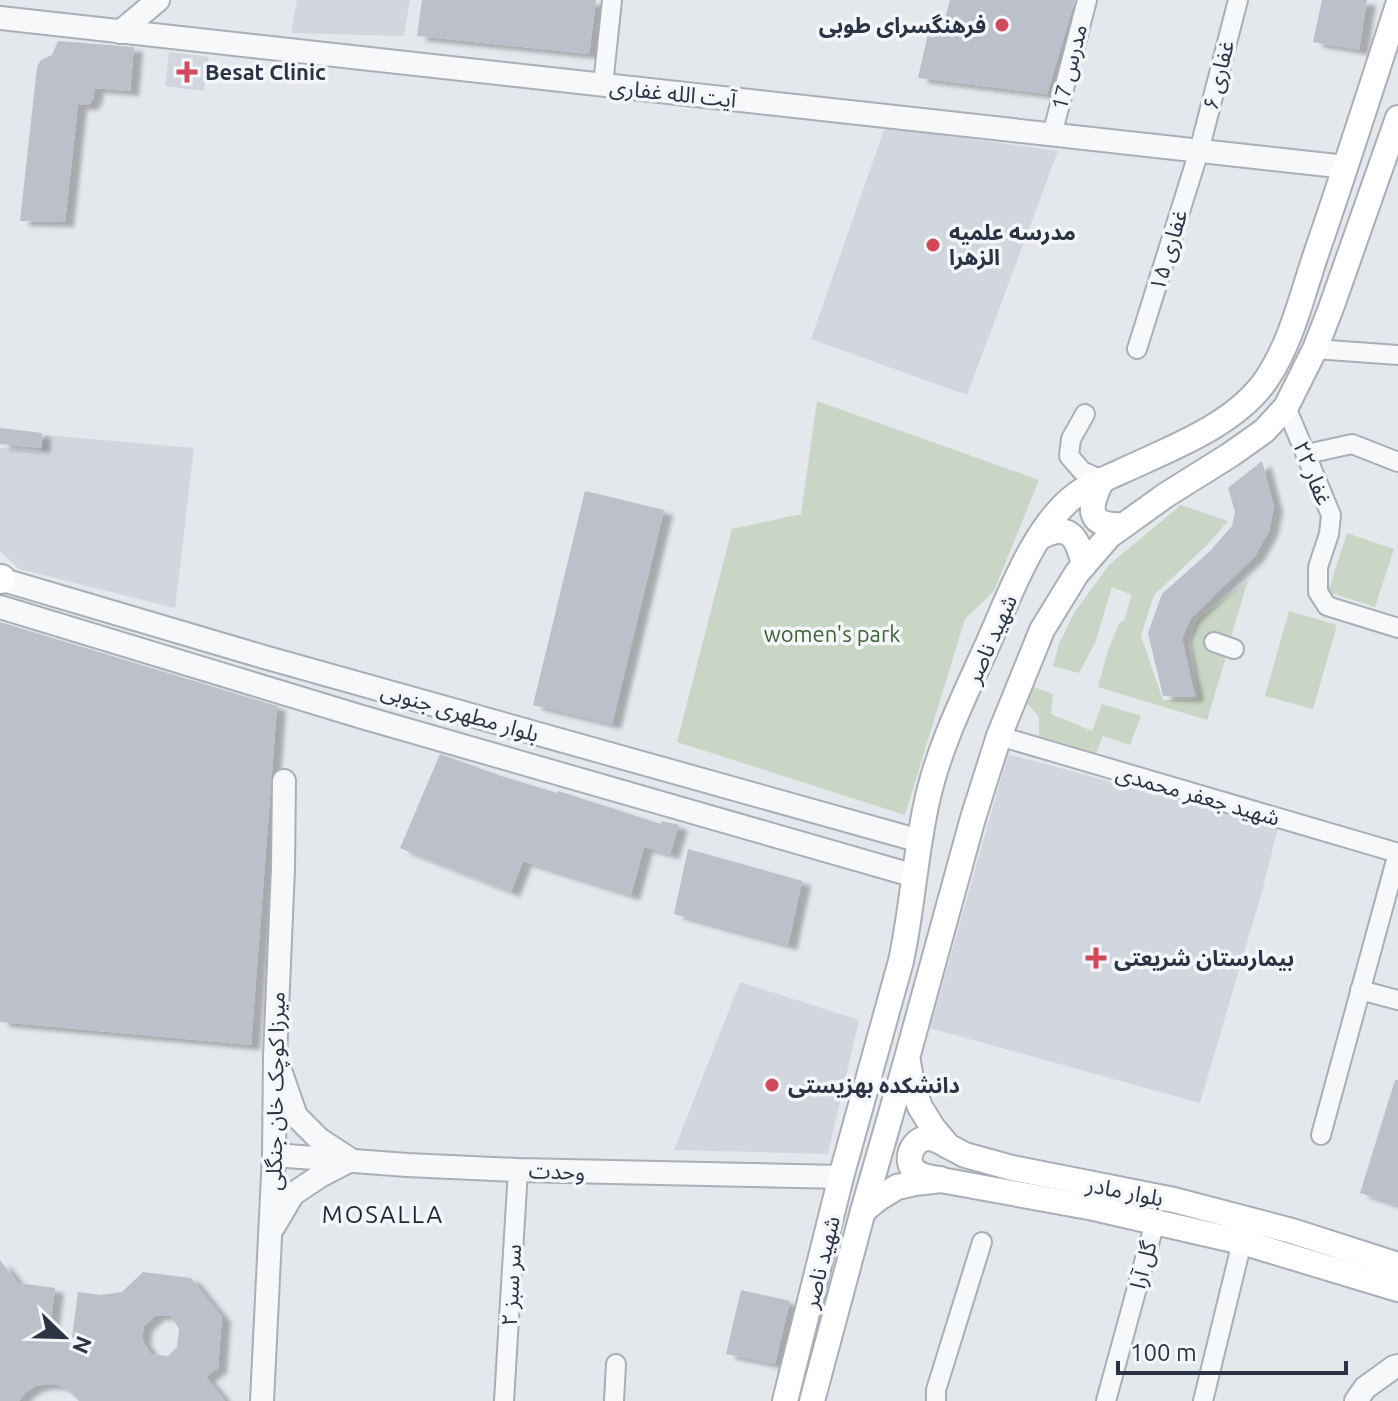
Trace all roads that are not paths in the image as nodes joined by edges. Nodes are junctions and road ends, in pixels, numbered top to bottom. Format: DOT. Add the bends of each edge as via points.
graph roads {
  1 [pos="158,0"];
  2 [pos="612,0"];
  3 [pos="1087,0"];
  4 [pos="1238,0"];
  5 [pos="1398,5"];
  6 [pos="0,18"];
  7 [pos="120,32"];
  8 [pos="603,85"];
  9 [pos="1398,118"];
  10 [pos="1052,135"];
  11 [pos="1199,151"];
  12 [pos="1346,167"];
  13 [pos="1389,171"];
  14 [pos="1137,349"];
  15 [pos="1315,349"];
  16 [pos="1398,355"];
  17 [pos="1286,407"];
  18 [pos="1085,414"];
  19 [pos="1307,454"];
  20 [pos="1398,462"];
  21 [pos="1102,480"];
  22 [pos="1124,525"];
  23 [pos="1040,537"];
  24 [pos="1084,565"];
  25 [pos="0,579"];
  26 [pos="0,607"];
  27 [pos="1398,628"];
  28 [pos="1214,642"];
  29 [pos="1234,649"];
  30 [pos="239,650"];
  31 [pos="232,678"];
  32 [pos="999,736"];
  33 [pos="629,759"];
  34 [pos="284,781"];
  35 [pos="620,792"];
  36 [pos="920,841"];
  37 [pos="1398,853"];
  38 [pos="915,876"];
  39 [pos="1360,990"];
  40 [pos="1398,1000"];
  41 [pos="275,1057"];
  42 [pos="907,1058"];
  43 [pos="1321,1135"];
  44 [pos="948,1146"];
  45 [pos="274,1155"];
  46 [pos="351,1160"];
  47 [pos="518,1170"];
  48 [pos="841,1177"];
  49 [pos="941,1180"];
  50 [pos="863,1211"];
  51 [pos="1155,1222"];
  52 [pos="271,1230"];
  53 [pos="982,1242"];
  54 [pos="1242,1242"];
  55 [pos="1398,1284"];
  56 [pos="1397,1362"];
  57 [pos="616,1364"];
  58 [pos="794,1371"];
  59 [pos="816,1389"];
  60 [pos="262,1401"];
  61 [pos="504,1401"];
  62 [pos="614,1401"];
  63 [pos="785,1401"];
  64 [pos="936,1401"];
  65 [pos="1106,1401"];
  66 [pos="1203,1401"];
  67 [pos="1356,1401"];
  1 -- 7 [label="street"];
  2 -- 8 [label="street"];
  3 -- 10 [label="street, مدرس 17"];
  4 -- 11 [label="street, غفاری ۶"];
  5 -- 12 [label="main road, شهید ناصر"];
  6 -- 7 [label="street, آیت الله غفاری"];
  7 -- 8 [label="street, آیت الله غفاری"];
  8 -- 10 [label="street, آیت الله غفاری"];
  9 -- 13 [label="main road, شهید ناصر"];
  10 -- 11 [label="street, آیت الله غفاری"];
  11 -- 12 [label="street, آیت الله غفاری"];
  11 -- 14 [label="street, غفاری ۱۵"];
  12 -- 21 [label="main road, شهید ناصر" via="1282,354 1264,382 1232,415"];
  13 -- 15 [label="main road, شهید ناصر"];
  15 -- 16 [label="street"];
  15 -- 17 [label="main road, شهید ناصر"];
  17 -- 19 [label="street, غفار ۲۲"];
  17 -- 22 [label="main road, شهید ناصر" via="1264,431"];
  18 -- 21 [label="street" via="1071,439 1069,456 1082,471"];
  19 -- 20 [label="street" via="1352,444"];
  19 -- 27 [label="street, غفار ۲۲" via="1331,515 1318,567 1318,592 1327,606"];
  21 -- 22 [label="main road" via="1094,496 1094,515 1109,526"];
  21 -- 23 [label="main road, شهید ناصر" via="1063,505"];
  22 -- 24 [label="main road, شهید ناصر"];
  23 -- 24 [label="main road" via="1058,530 1073,536"];
  23 -- 36 [label="main road, شهید ناصر" via="955,717 926,804"];
  24 -- 32 [label="main road, شهید ناصر" via="1042,630"];
  25 -- 30 [label="street, بلوار مطهری جنوبی"];
  26 -- 31 [label="street, بلوار مطهری جنوبی"];
  28 -- 29 [label="street"];
  30 -- 31 [label="street"];
  30 -- 33 [label="street, بلوار مطهری جنوبی"];
  31 -- 35 [label="street, بلوار مطهری جنوبی"];
  32 -- 37 [label="street, شهید جعفر محمدی"];
  32 -- 42 [label="main road, شهید ناصر"];
  33 -- 35 [label="street"];
  33 -- 36 [label="street, بلوار مطهری جنوبی"];
  34 -- 41 [label="street, میرزا کوچک خان جنگلی"];
  35 -- 38 [label="street, بلوار مطهری جنوبی"];
  36 -- 38 [label="main road, شهید ناصر"];
  37 -- 39 [label="street, شهید جعفر محمدی"];
  38 -- 48 [label="main road, شهید ناصر" via="901,961"];
  39 -- 40 [label="street"];
  39 -- 43 [label="street, شهید جعفر محمدی"];
  41 -- 45 [label="street, میرزا کوچک خان جنگلی"];
  41 -- 46 [label="street" via="296,1116"];
  42 -- 44 [label="main road" via="920,1107"];
  42 -- 50 [label="main road, شهید ناصر"];
  44 -- 49 [label="main road" via="921,1139 910,1152 913,1170"];
  44 -- 55 [label="main road, بلوار مادر" via="987,1162 1174,1200 1292,1231"];
  45 -- 46 [label="street, وحدت"];
  45 -- 52 [label="street, میرزا کوچک خان جنگلی"];
  46 -- 47 [label="street, وحدت"];
  46 -- 52 [label="street" via="293,1194"];
  47 -- 48 [label="street, وحدت"];
  47 -- 61 [label="street, سر سبز ۲"];
  48 -- 58 [label="main road, شهید ناصر"];
  49 -- 50 [label="main road" via="897,1187"];
  49 -- 51 [label="main road"];
  50 -- 59 [label="main road, شهید ناصر"];
  51 -- 54 [label="main road"];
  51 -- 65 [label="street, گل آرا"];
  52 -- 60 [label="street, میرزا کوچک خان جنگلی"];
  53 -- 64 [label="street"];
  54 -- 55 [label="main road"];
  54 -- 66 [label="street"];
  56 -- 67 [label="street"];
  57 -- 62 [label="street"];
  58 -- 59 [label="main road"];
  58 -- 63 [label="main road, شهید ناصر"];
}
